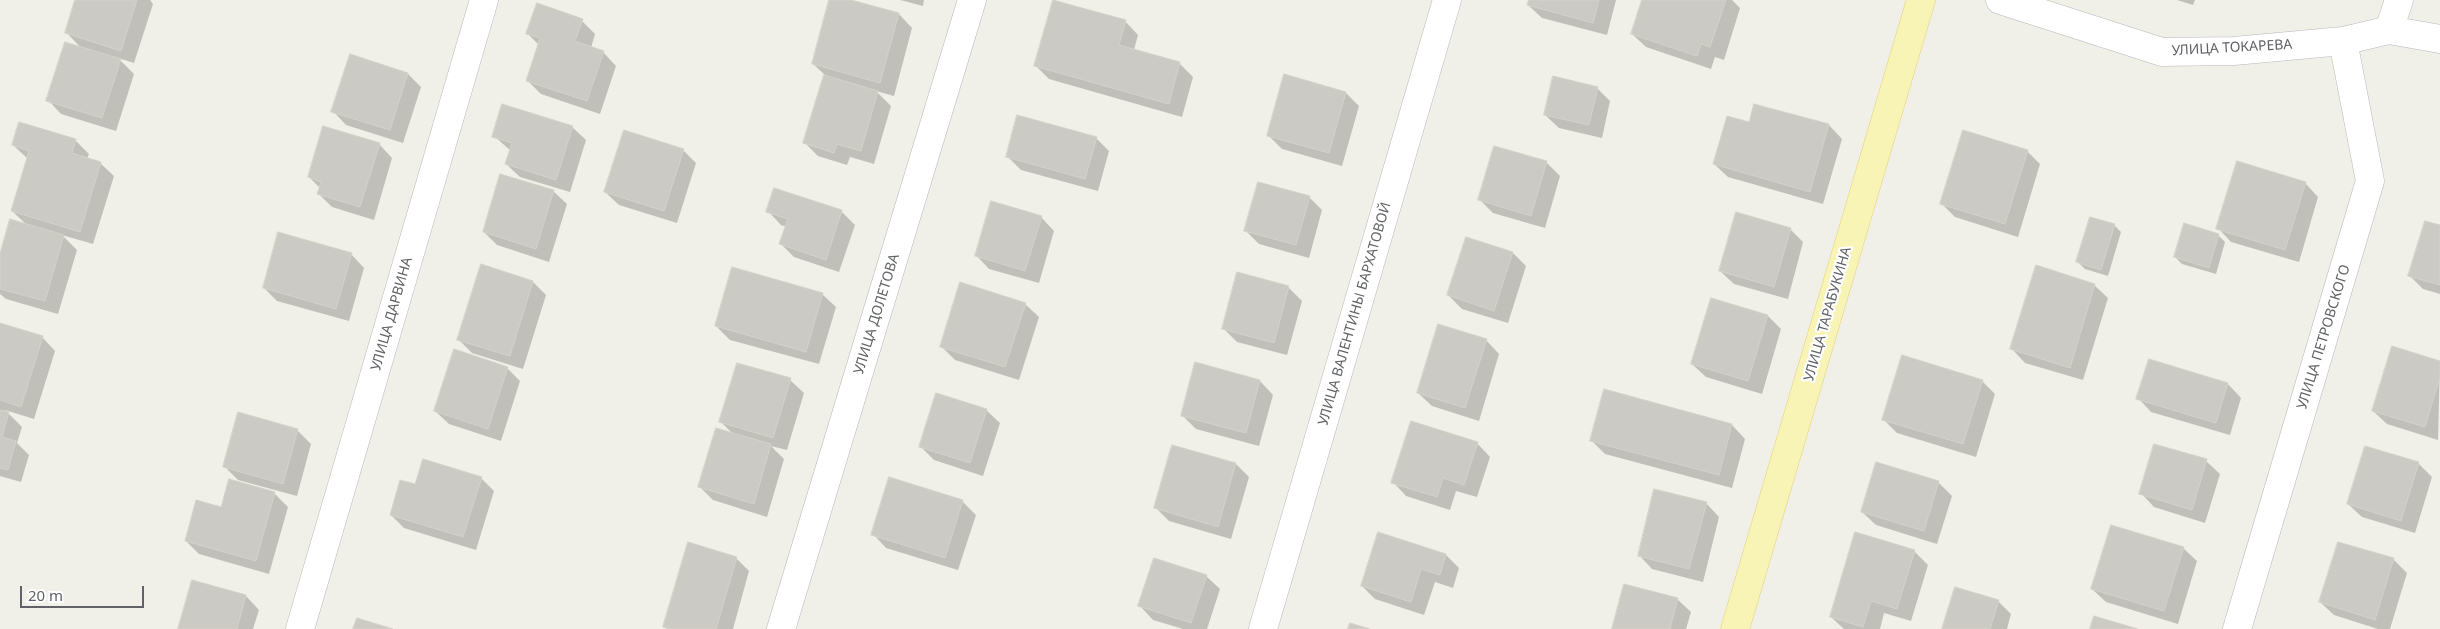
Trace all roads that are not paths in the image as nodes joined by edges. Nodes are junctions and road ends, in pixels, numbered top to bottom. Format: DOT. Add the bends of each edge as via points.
graph roads {
  1 [pos="484,0"];
  2 [pos="972,0"];
  3 [pos="1447,0"];
  4 [pos="1921,0"];
  5 [pos="2000,0"];
  6 [pos="2399,0"];
  7 [pos="2389,30"];
  8 [pos="2440,38"];
  9 [pos="2343,41"];
  10 [pos="300,629"];
  11 [pos="782,629"];
  12 [pos="1263,629"];
  13 [pos="1735,629"];
  14 [pos="2237,629"];
  1 -- 10 [label="street, УЛИЦА ДАРВИНА"];
  2 -- 11 [label="street, УЛИЦА ДОЛЕТОВА"];
  3 -- 12 [label="street, УЛИЦА ВАЛЕНТИНЫ БАРХАТОВОЙ"];
  4 -- 13 [label="main road, УЛИЦА ТАРАБУКИНА"];
  5 -- 9 [label="street, УЛИЦА ТОКАРЕВА" via="2162,52 2234,51"];
  6 -- 7 [label="street"];
  7 -- 8 [label="street, УЛИЦА ТОКАРЕВА"];
  7 -- 9 [label="street, УЛИЦА ТОКАРЕВА"];
  9 -- 14 [label="street, УЛИЦА ПЕТРОВСКОГО" via="2370,181"];
}
